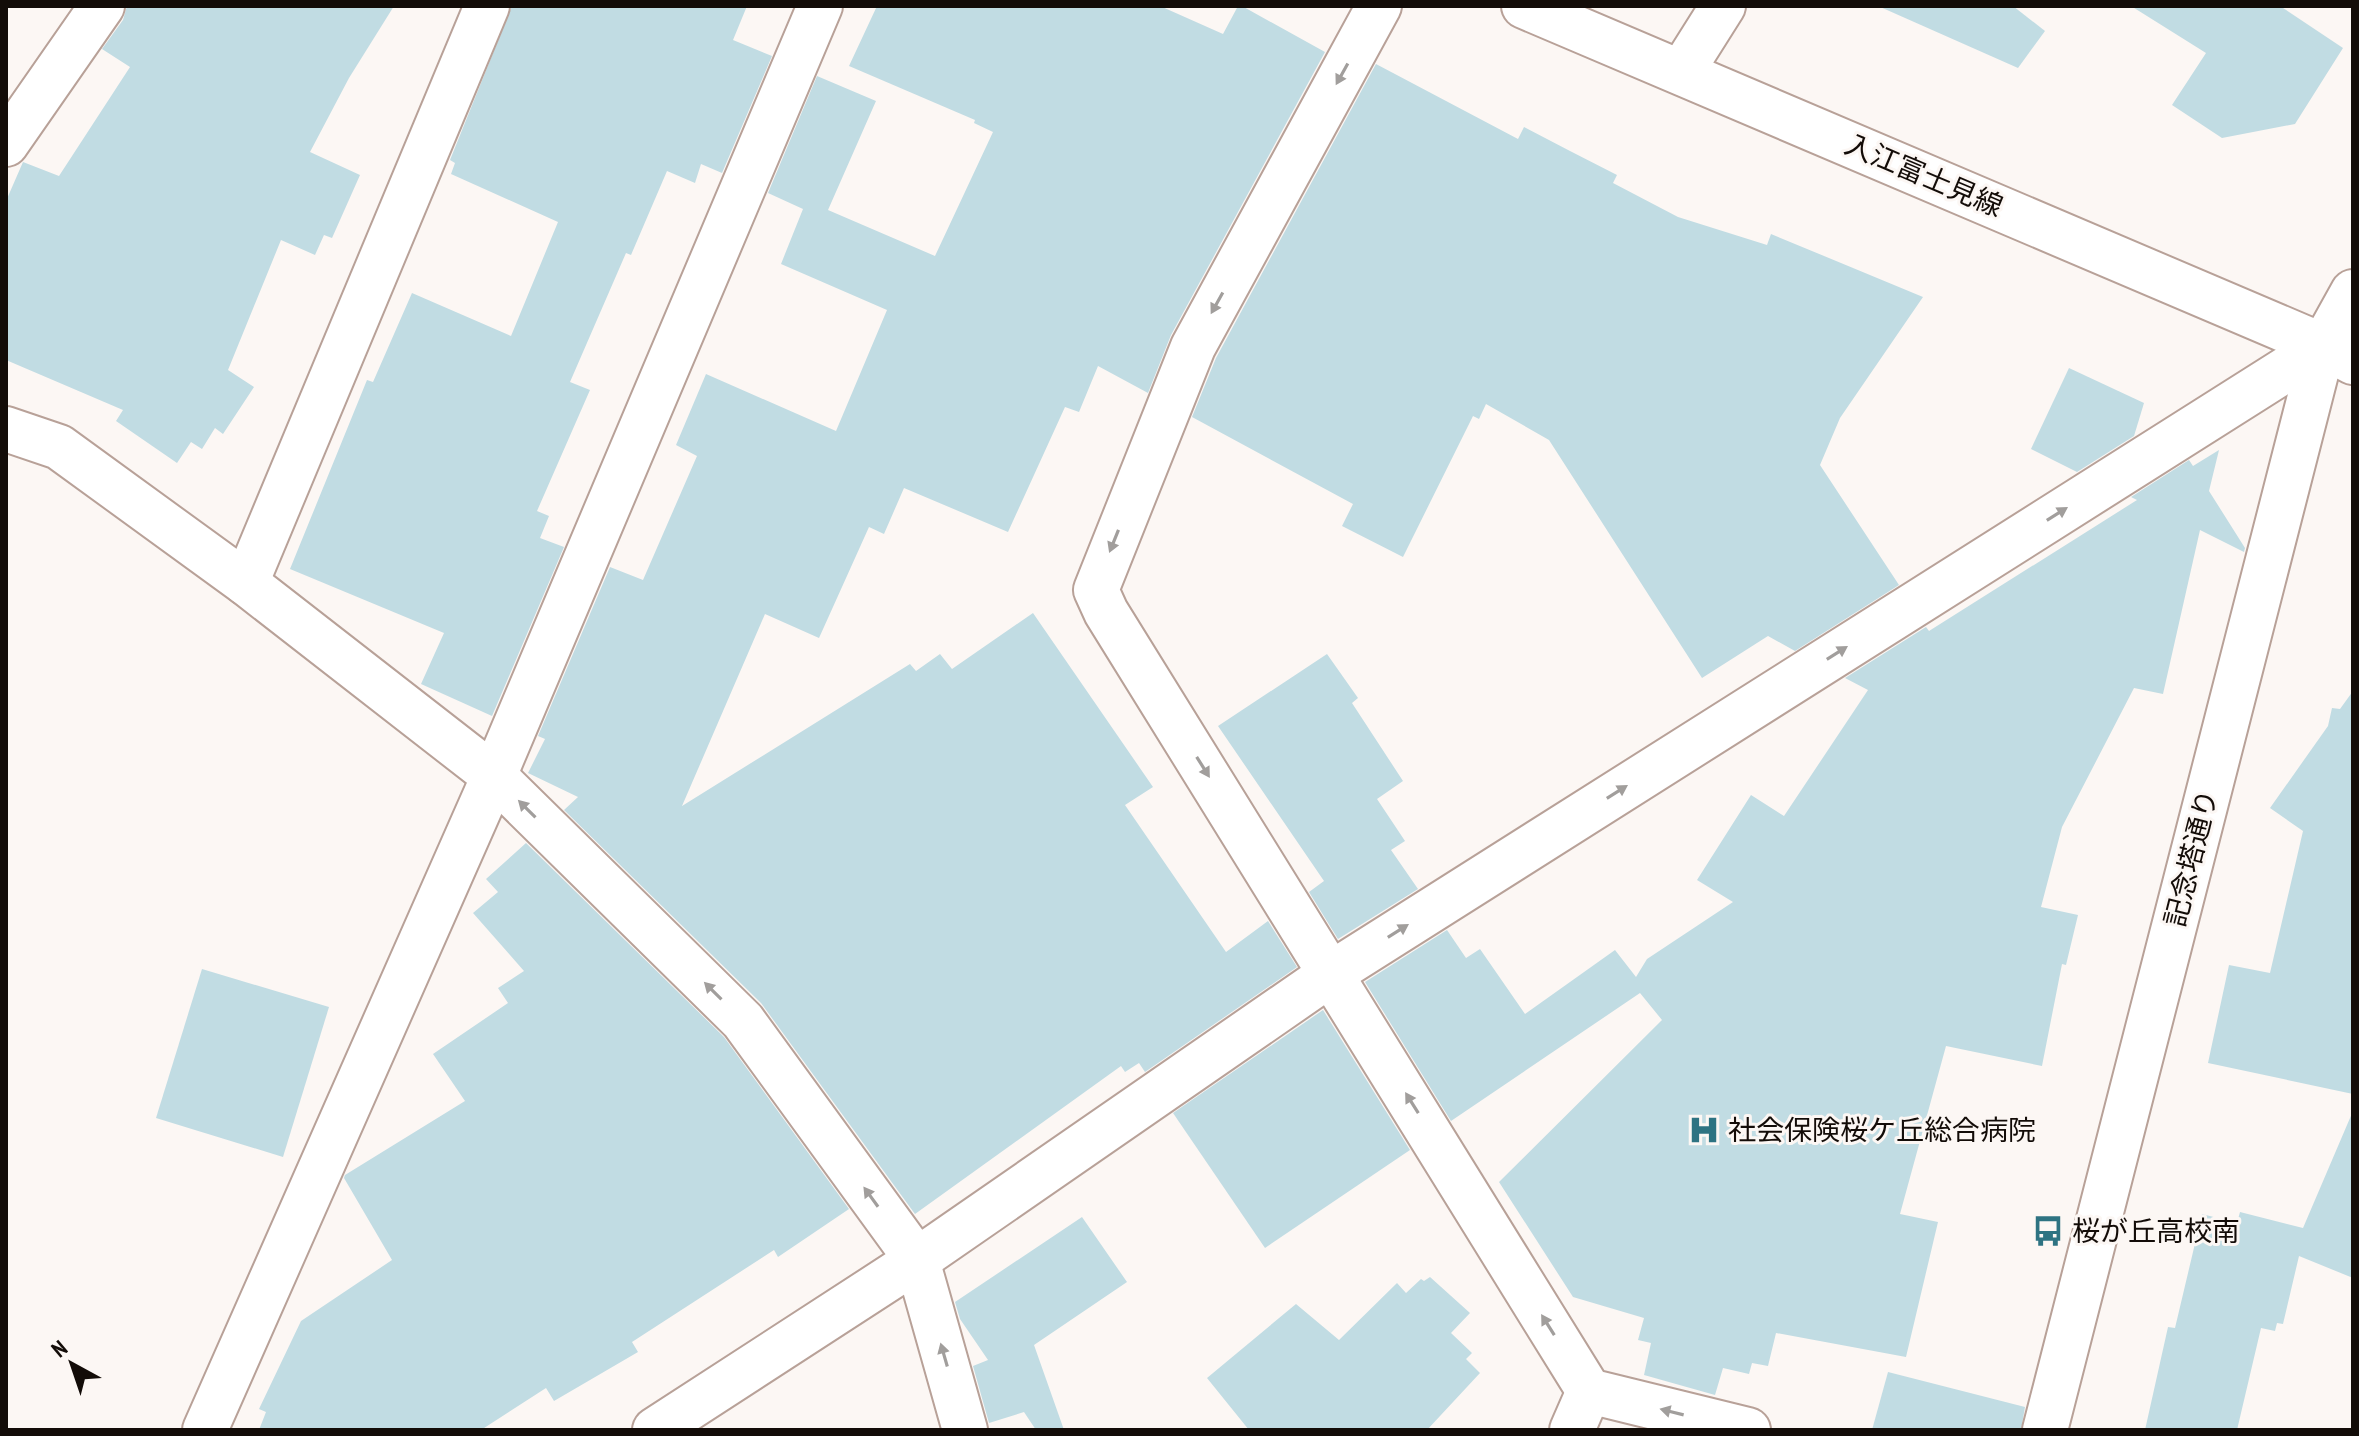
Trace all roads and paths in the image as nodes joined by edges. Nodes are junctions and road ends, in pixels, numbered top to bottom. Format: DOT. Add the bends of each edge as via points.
graph roads {
  1 [pos="102,6"];
  2 [pos="487,6"];
  3 [pos="820,6"];
  4 [pos="1379,6"];
  5 [pos="1524,6"];
  6 [pos="1723,6"];
  7 [pos="1682,71"];
  8 [pos="6,144"];
  9 [pos="2353,292"];
  10 [pos="2338,354"];
  11 [pos="6,429"];
  12 [pos="246,583"];
  13 [pos="494,776"];
  14 [pos="1332,973"];
  15 [pos="917,1260"];
  16 [pos="1580,1411"];
  17 [pos="205,1430"];
  18 [pos="655,1430"];
  19 [pos="965,1430"];
  20 [pos="1748,1430"];
  21 [pos="2045,1430"];
  1 -- 8 [label="street"];
  2 -- 12 [label="street"];
  3 -- 13 [label="street"];
  4 -- 14 [label="street, one-way" via="1193,347 1096,590"];
  5 -- 7 [label="street, 入江富士見線"];
  6 -- 7 [label="street"];
  7 -- 10 [label="street, 入江富士見線"];
  9 -- 10 [label="street, 記念塔通り"];
  14 -- 10 [label="street, one-way"];
  10 -- 21 [label="street, 記念塔通り"];
  11 -- 12 [label="street" via="59,447"];
  12 -- 13 [label="street"];
  15 -- 13 [label="street, one-way" via="743,1021"];
  13 -- 17 [label="street"];
  14 -- 15 [label="street"];
  16 -- 14 [label="street, one-way"];
  15 -- 18 [label="street"];
  19 -- 15 [label="street, one-way"];
  20 -- 16 [label="street, one-way"];
}
